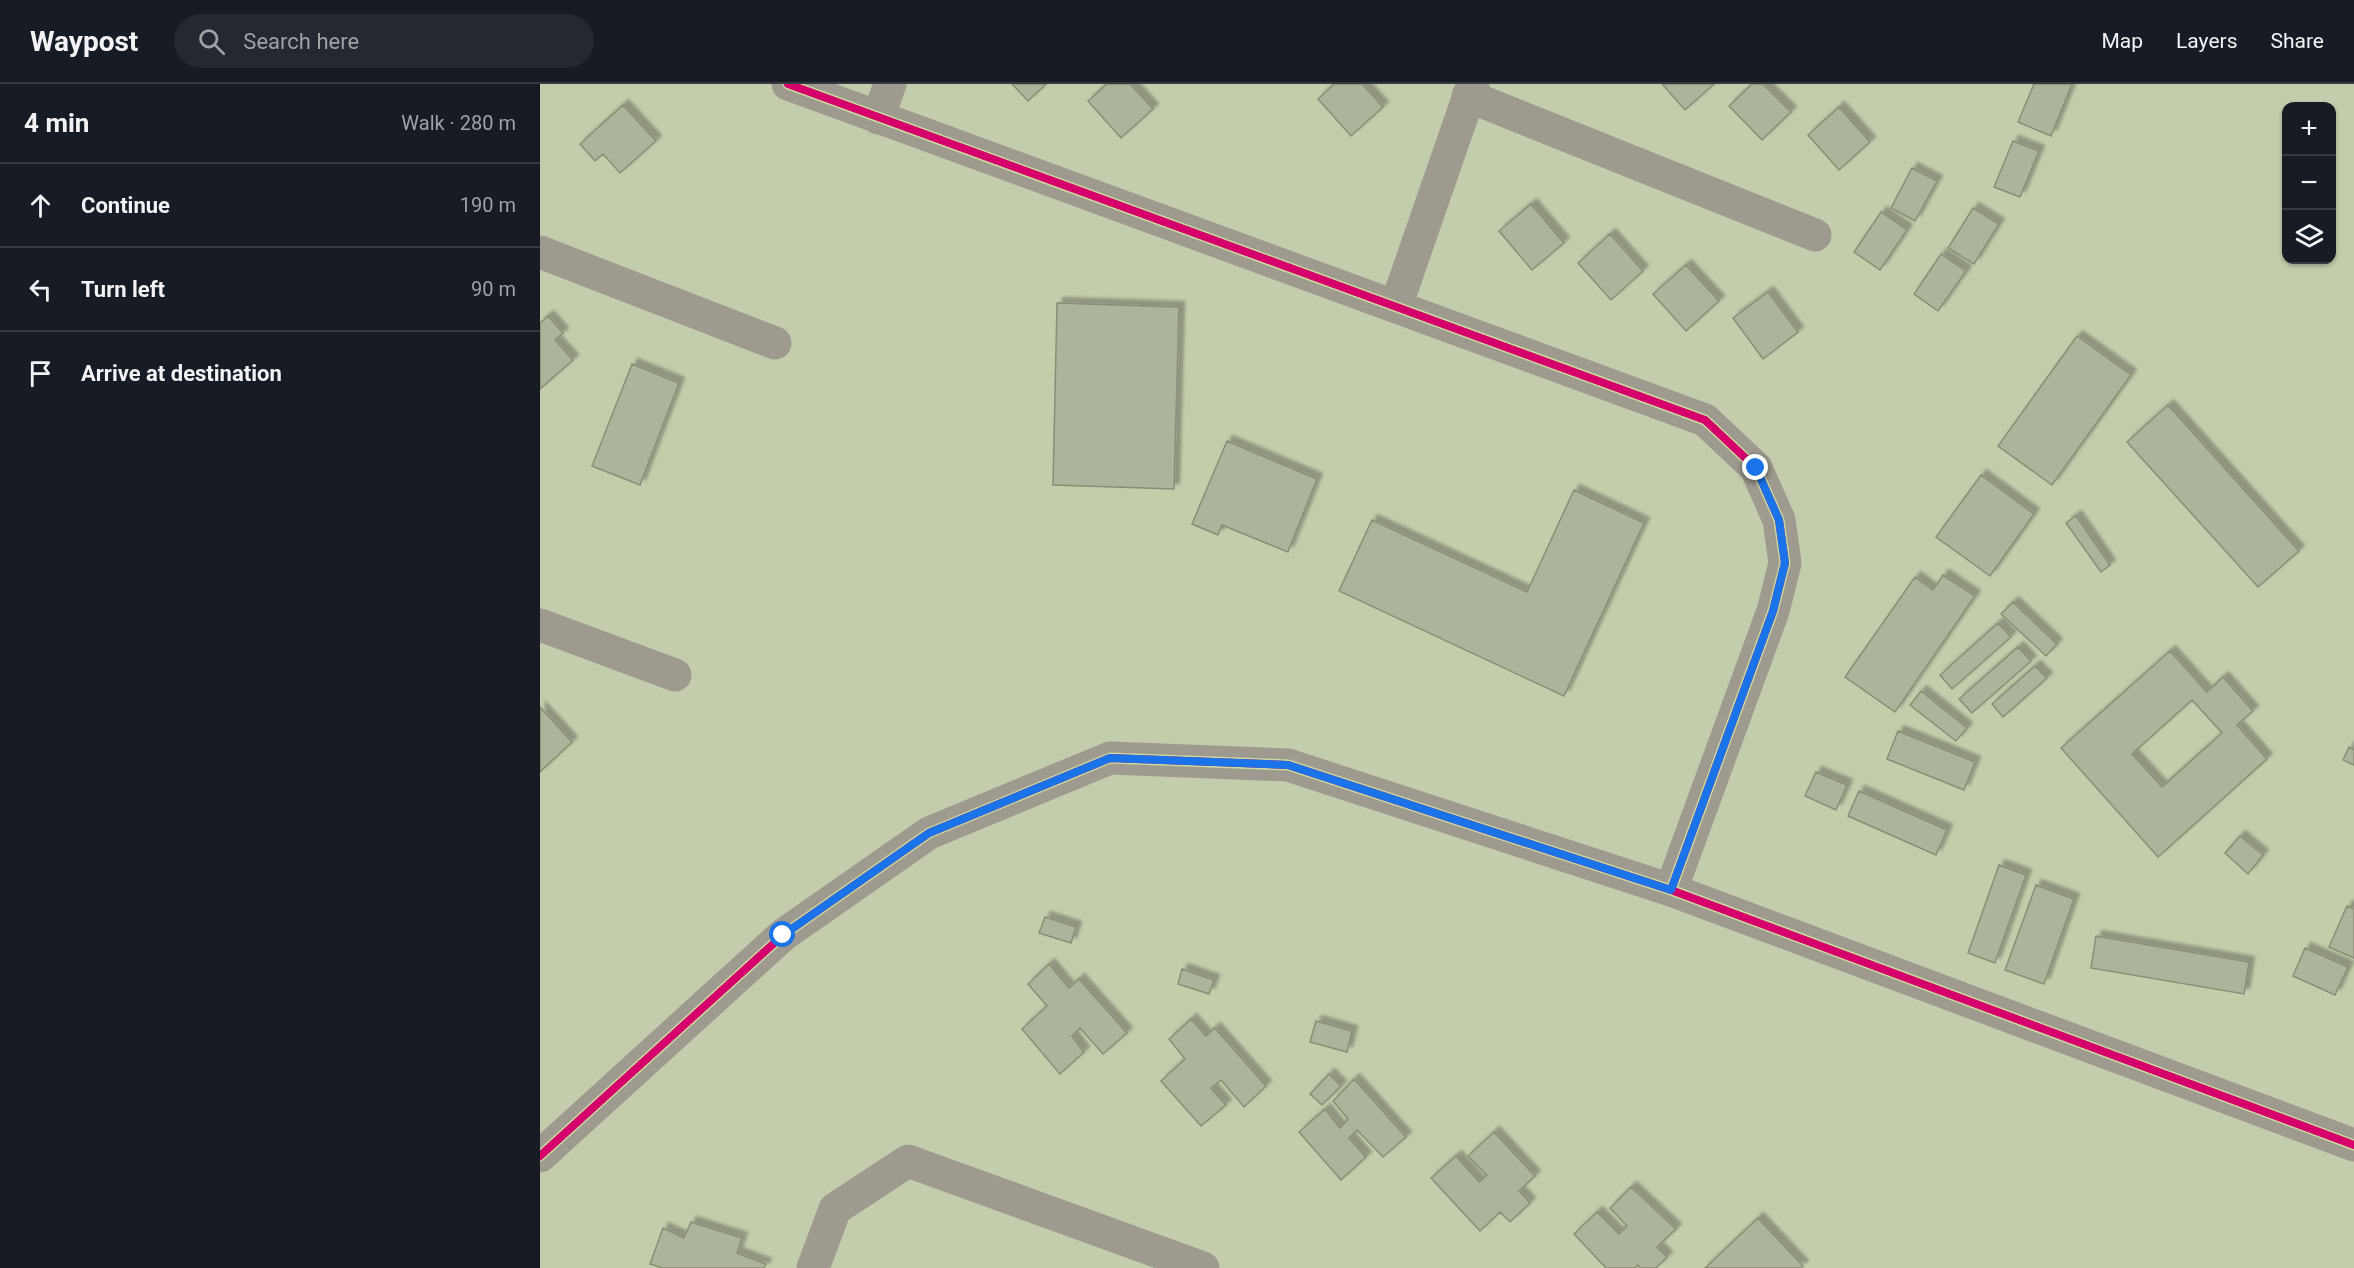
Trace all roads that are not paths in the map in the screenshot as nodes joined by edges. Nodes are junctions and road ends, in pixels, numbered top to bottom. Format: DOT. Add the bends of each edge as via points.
graph roads {
  1 [pos="788,84"];
  2 [pos="890,84"];
  3 [pos="1470,90"];
  4 [pos="878,118"];
  5 [pos="1815,235"];
  6 [pos="540,252"];
  7 [pos="1396,306"];
  8 [pos="775,343"];
  9 [pos="540,625"];
  10 [pos="675,675"];
  11 [pos="1671,890"];
  12 [pos="2354,1145"];
  13 [pos="544,1146"];
  14 [pos="813,1268"];
  15 [pos="1203,1268"];
  1 -- 4 [label="street"];
  2 -- 4 [label="street"];
  3 -- 5 [label="street"];
  3 -- 7 [label="street"];
  4 -- 7 [label="street"];
  6 -- 8 [label="street"];
  7 -- 11 [label="street" via="1705,420 1756,468 1779,520 1785,563 1773,611"];
  9 -- 10 [label="street"];
  11 -- 12 [label="street"];
  11 -- 13 [label="street" via="1288,765 1110,758 929,833 783,935"];
  14 -- 15 [label="street" via="835,1209 908,1161"];
}
